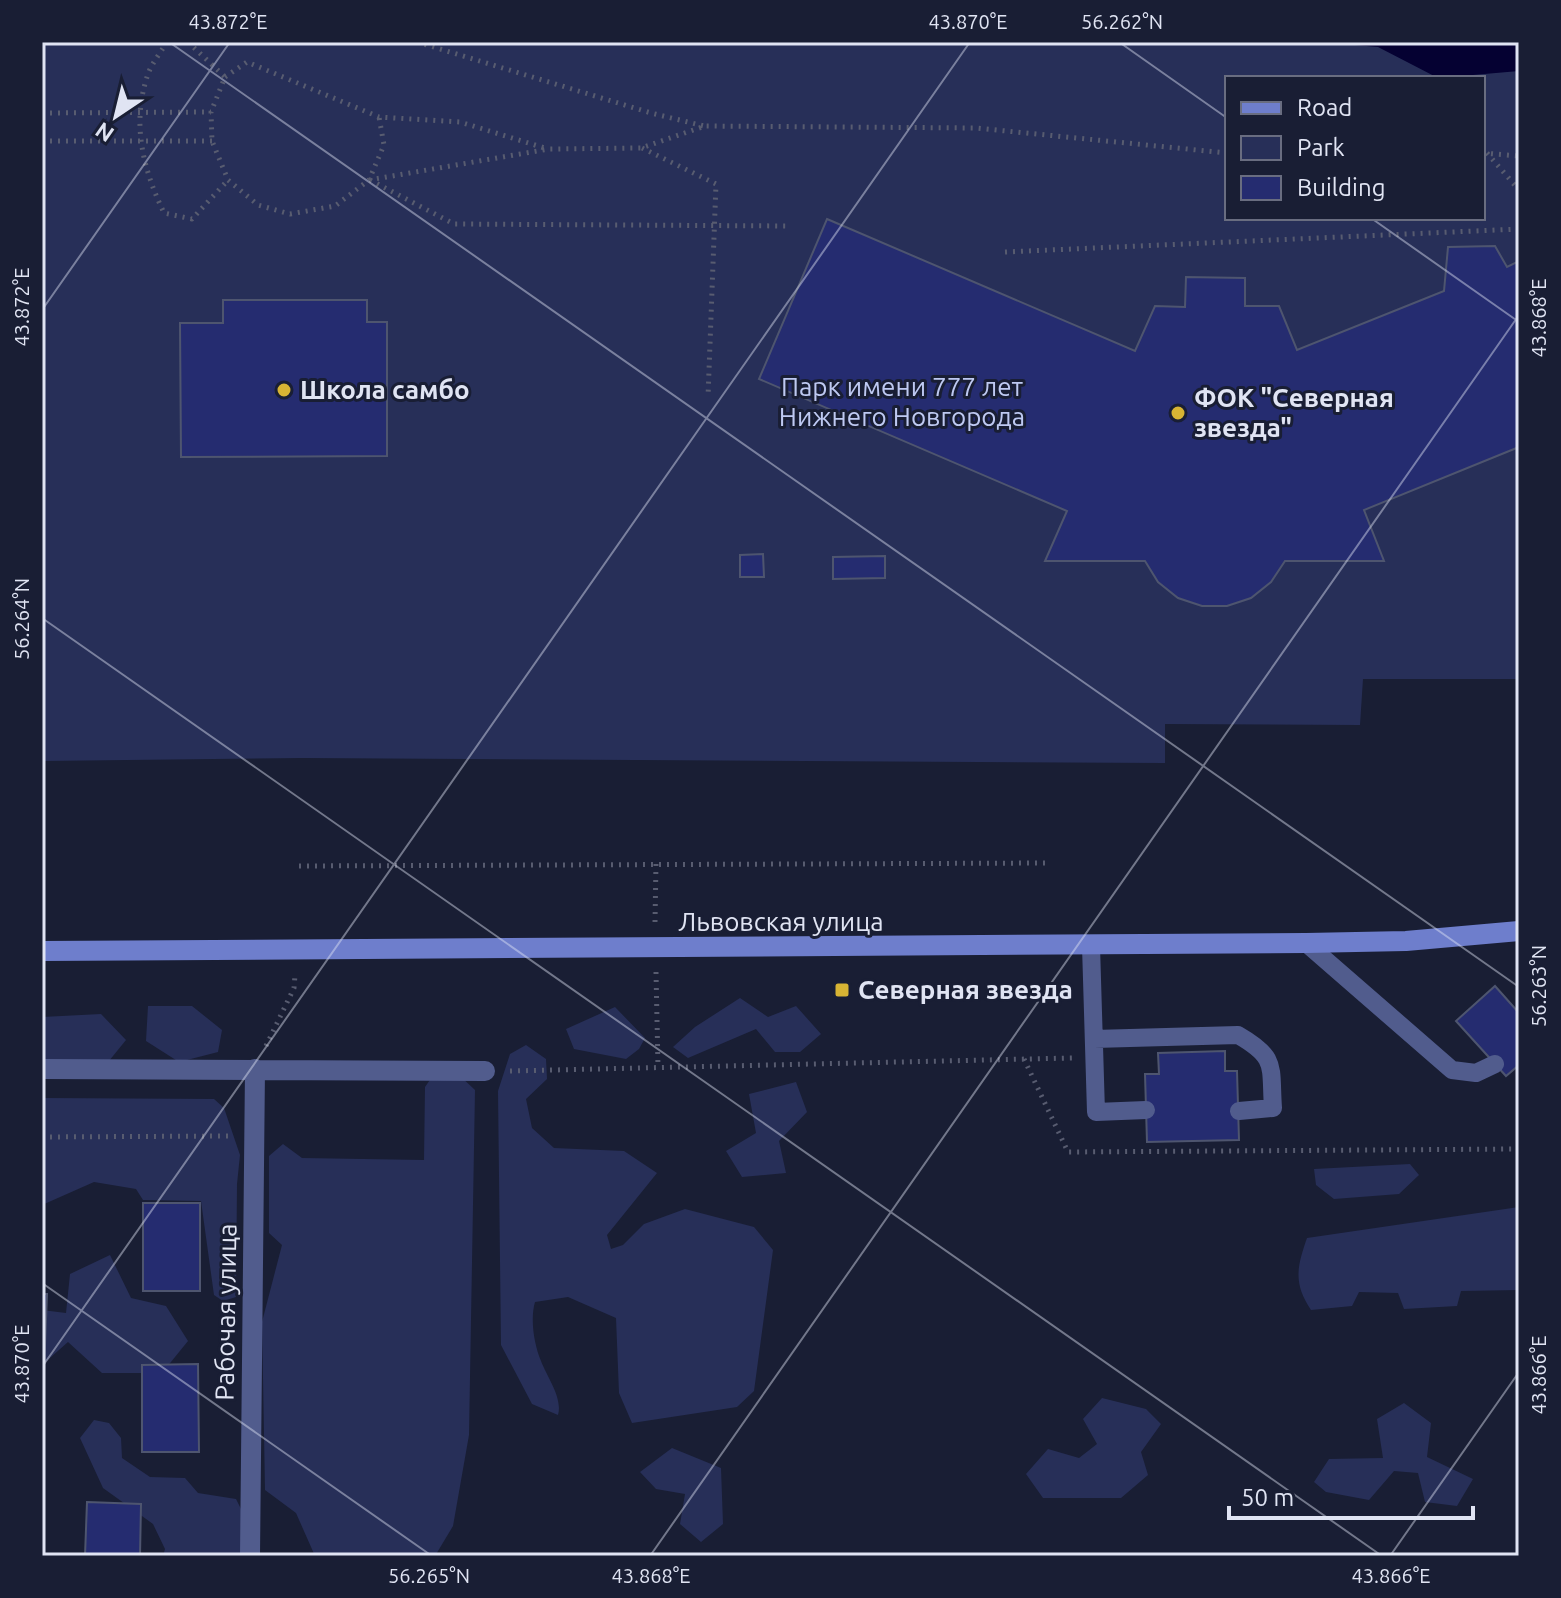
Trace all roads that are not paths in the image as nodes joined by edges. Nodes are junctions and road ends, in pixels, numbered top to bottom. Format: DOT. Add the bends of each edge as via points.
graph roads {
  1 [pos="1519,931"];
  2 [pos="1306,943"];
  3 [pos="1091,946"];
  4 [pos="42,951"];
  5 [pos="1094,1048"];
  6 [pos="1495,1064"];
  7 [pos="42,1069"];
  8 [pos="255,1069"];
  9 [pos="485,1071"];
  10 [pos="1146,1110"];
  11 [pos="1239,1111"];
  12 [pos="250,1556"];
  1 -- 2 [label="main road, Львовская улица"];
  2 -- 3 [label="main road, Львовская улица"];
  2 -- 6 [label="lane" via="1452,1070 1476,1073"];
  3 -- 4 [label="main road, Львовская улица"];
  3 -- 5 [label="lane"];
  5 -- 10 [label="lane" via="1096,1112"];
  5 -- 11 [label="lane" via="1238,1035 1258,1046 1270,1061 1273,1108"];
  7 -- 8 [label="street"];
  8 -- 9 [label="street"];
  8 -- 12 [label="street, Рабочая улица"];
}
